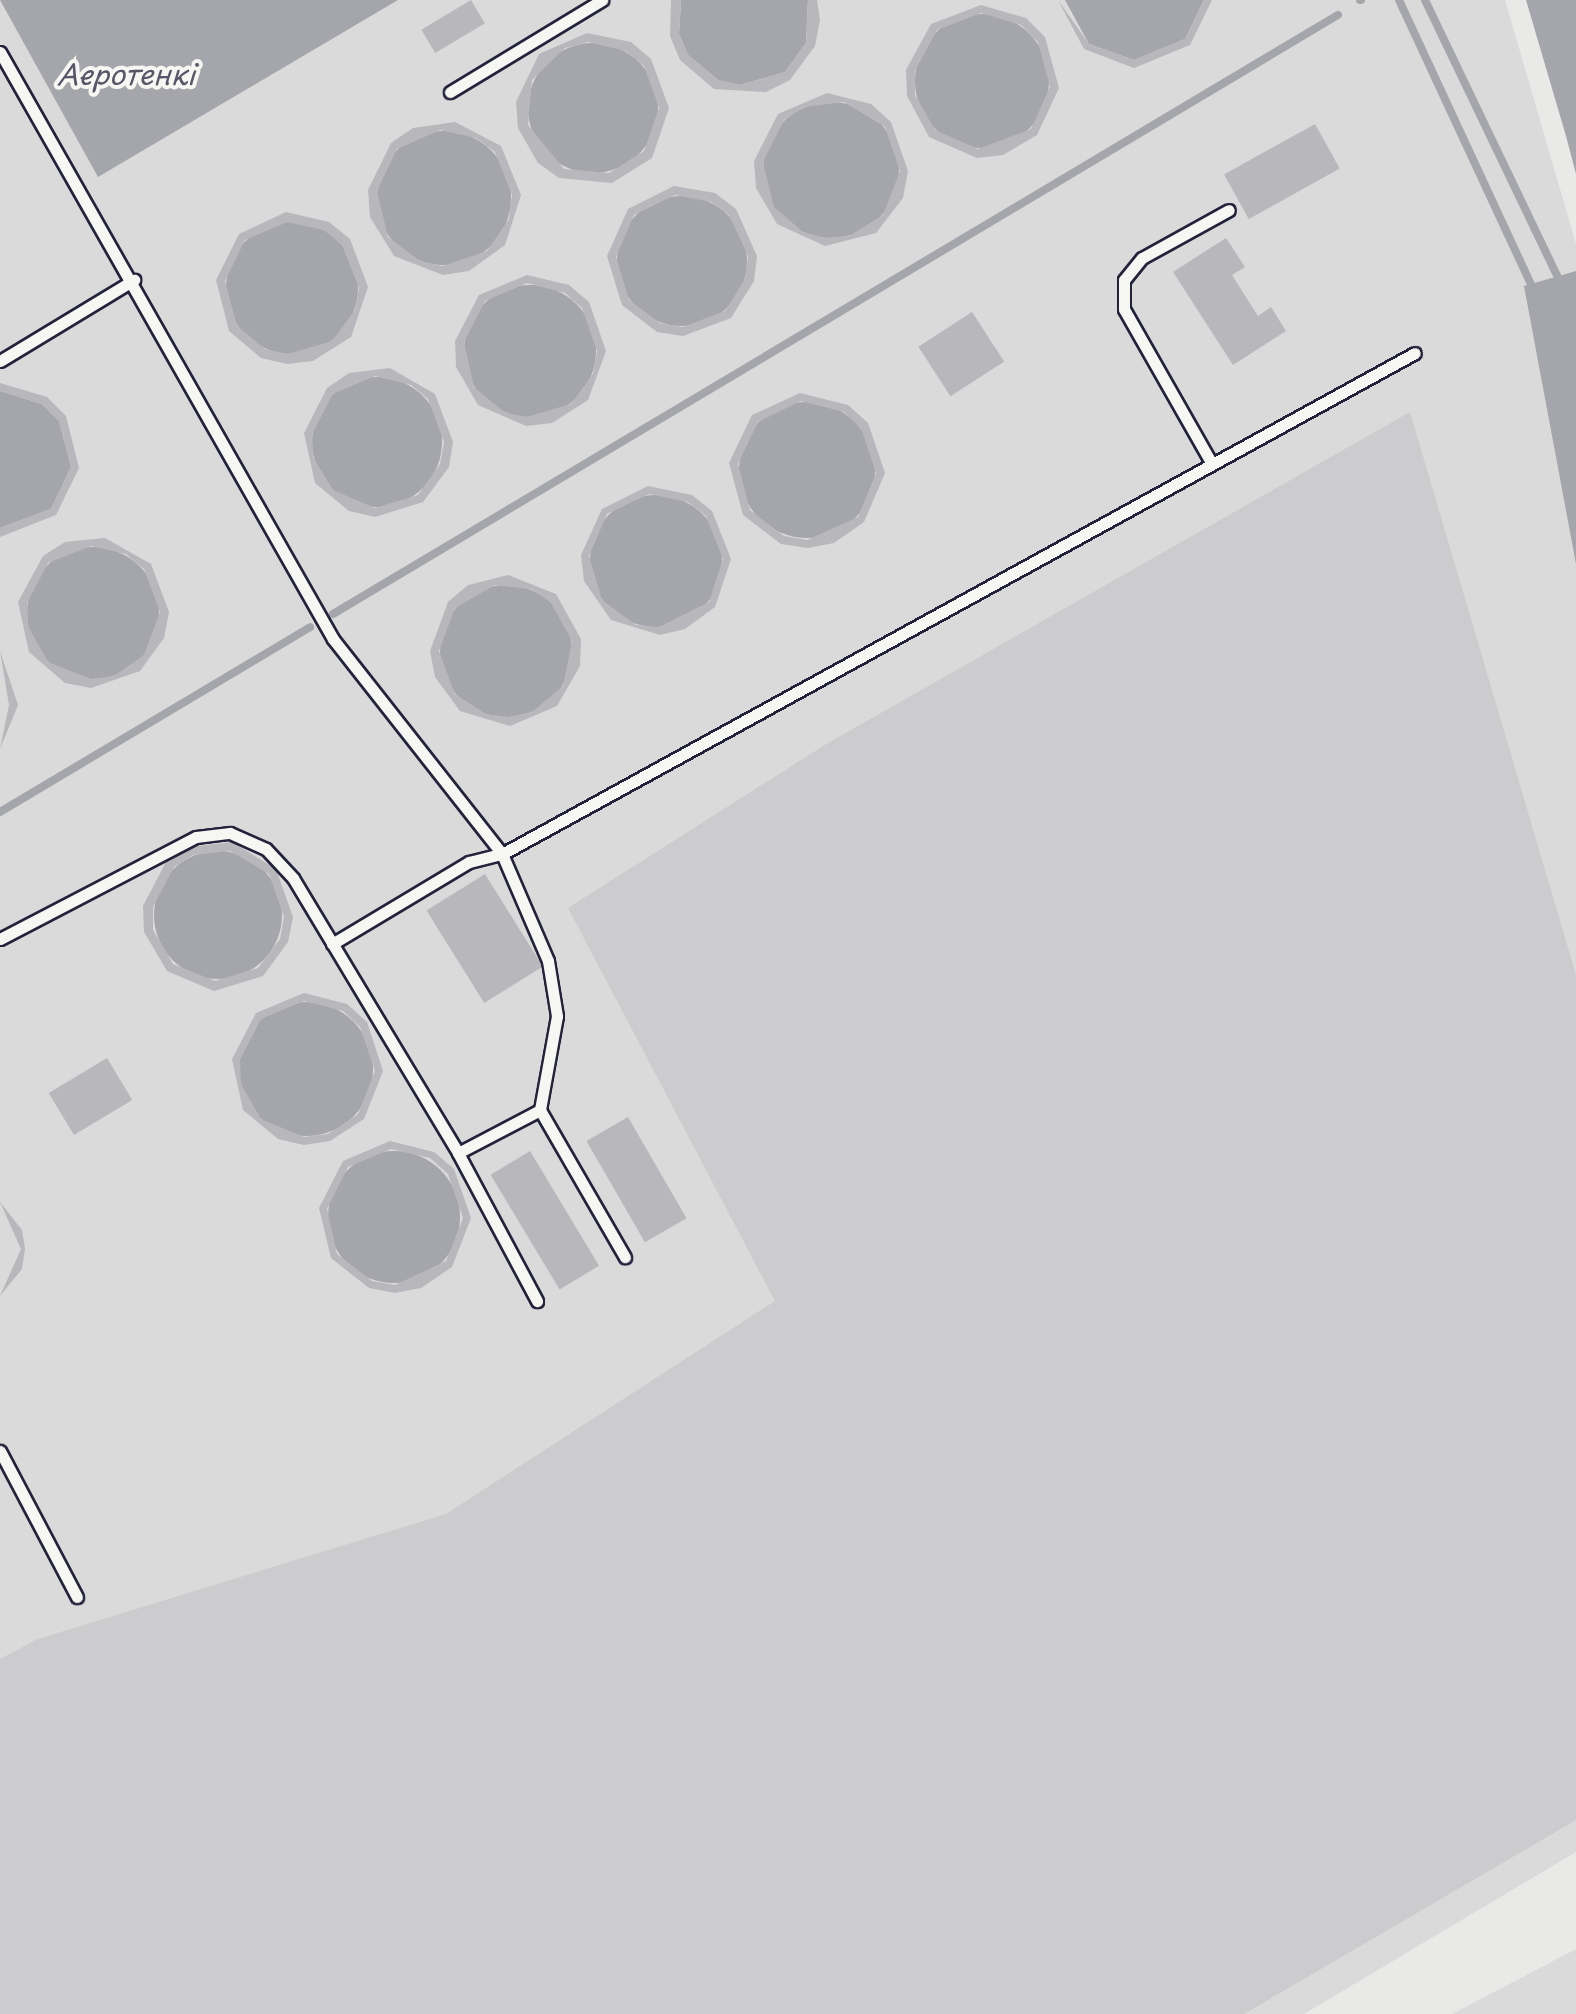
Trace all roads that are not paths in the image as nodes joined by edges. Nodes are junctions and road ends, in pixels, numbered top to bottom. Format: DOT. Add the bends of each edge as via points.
graph roads {
  1 [pos="602,0"];
  2 [pos="0,52"];
  3 [pos="450,92"];
  4 [pos="1230,210"];
  5 [pos="134,280"];
  6 [pos="1415,353"];
  7 [pos="0,361"];
  8 [pos="1212,464"];
  9 [pos="502,854"];
  10 [pos="0,938"];
  11 [pos="332,944"];
  12 [pos="540,1110"];
  13 [pos="458,1153"];
  14 [pos="625,1256"];
  15 [pos="537,1301"];
  16 [pos="0,1451"];
  17 [pos="77,1597"];
  1 -- 3 [label="lane"];
  2 -- 5 [label="lane"];
  4 -- 8 [label="lane" via="1142,258 1124,280 1124,309"];
  5 -- 7 [label="lane"];
  5 -- 9 [label="lane" via="332,639"];
  6 -- 8 [label="lane"];
  8 -- 9 [label="lane"];
  9 -- 11 [label="lane" via="469,862"];
  9 -- 12 [label="lane" via="548,962 557,1016"];
  10 -- 11 [label="lane" via="196,837 230,833 266,848"];
  11 -- 13 [label="lane"];
  12 -- 13 [label="lane"];
  12 -- 14 [label="lane"];
  13 -- 15 [label="lane"];
  16 -- 17 [label="lane"];
}
